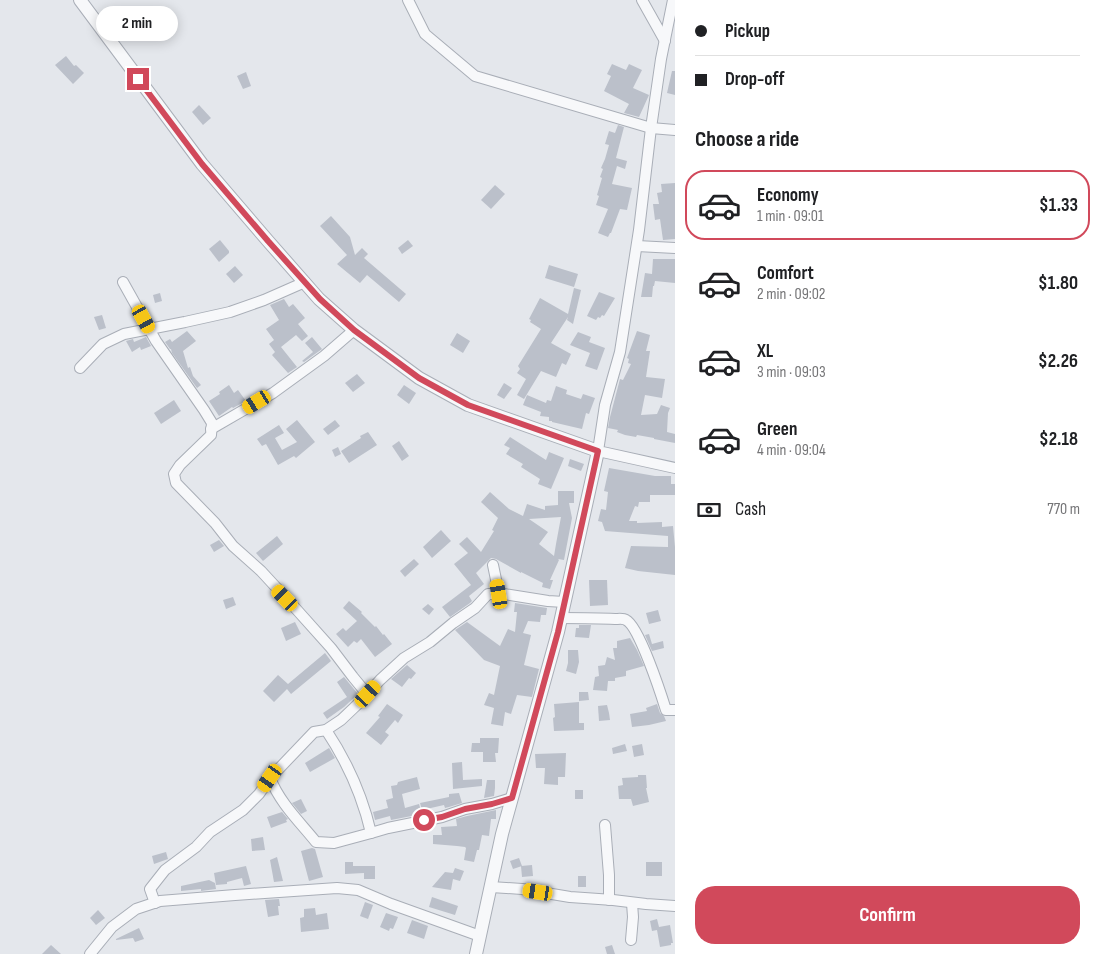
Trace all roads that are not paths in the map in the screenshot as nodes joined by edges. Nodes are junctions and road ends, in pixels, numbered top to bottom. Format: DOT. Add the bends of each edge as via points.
graph roads {
  1 [pos="80,0"];
  2 [pos="408,0"];
  3 [pos="642,0"];
  4 [pos="673,0"];
  5 [pos="665,41"];
  6 [pos="651,128"];
  7 [pos="675,130"];
  8 [pos="637,246"];
  9 [pos="675,248"];
  10 [pos="123,282"];
  11 [pos="305,282"];
  12 [pos="150,329"];
  13 [pos="354,330"];
  14 [pos="80,368"];
  15 [pos="211,429"];
  16 [pos="598,451"];
  17 [pos="675,468"];
  18 [pos="494,565"];
  19 [pos="499,594"];
  20 [pos="564,602"];
  21 [pos="561,618"];
  22 [pos="368,694"];
  23 [pos="675,710"];
  24 [pos="326,730"];
  25 [pos="270,778"];
  26 [pos="512,798"];
  27 [pos="605,825"];
  28 [pos="371,833"];
  29 [pos="491,887"];
  30 [pos="609,900"];
  31 [pos="632,902"];
  32 [pos="155,903"];
  33 [pos="675,906"];
  34 [pos="480,936"];
  35 [pos="631,940"];
  36 [pos="90,954"];
  37 [pos="476,954"];
  1 -- 11 [label="street" via="202,164"];
  2 -- 6 [label="street" via="425,34 475,76"];
  3 -- 5 [label="street"];
  4 -- 5 [label="street"];
  5 -- 6 [label="street"];
  6 -- 7 [label="street"];
  6 -- 8 [label="street"];
  8 -- 9 [label="street"];
  8 -- 16 [label="street" via="620,352 604,405"];
  10 -- 12 [label="street"];
  11 -- 12 [label="street" via="230,312"];
  11 -- 13 [label="street"];
  12 -- 14 [label="street" via="124,334 103,344"];
  12 -- 15 [label="street" via="212,423"];
  13 -- 15 [label="street" via="273,393"];
  13 -- 16 [label="street" via="419,378 468,405"];
  15 -- 22 [label="street" via="211,436 174,474 176,483 297,610"];
  16 -- 17 [label="street"];
  16 -- 20 [label="street"];
  18 -- 19 [label="street"];
  19 -- 20 [label="street"];
  19 -- 22 [label="street" via="488,594 475,608 404,658"];
  20 -- 21 [label="street"];
  21 -- 23 [label="street" via="626,619 643,648 666,710"];
  21 -- 26 [label="street"];
  22 -- 24 [label="street"];
  24 -- 25 [label="street" via="314,732"];
  24 -- 28 [label="street" via="350,769 366,809"];
  25 -- 28 [label="street" via="280,799 316,842 334,843"];
  25 -- 32 [label="street" via="243,810 210,832 165,870 150,889"];
  26 -- 28 [label="street"];
  26 -- 29 [label="street"];
  27 -- 30 [label="street"];
  29 -- 30 [label="street"];
  29 -- 34 [label="street"];
  30 -- 31 [label="street"];
  31 -- 33 [label="street"];
  31 -- 35 [label="street"];
  32 -- 34 [label="street" via="337,888 358,890"];
  32 -- 36 [label="street" via="136,909 112,928"];
  34 -- 37 [label="street"];
}
